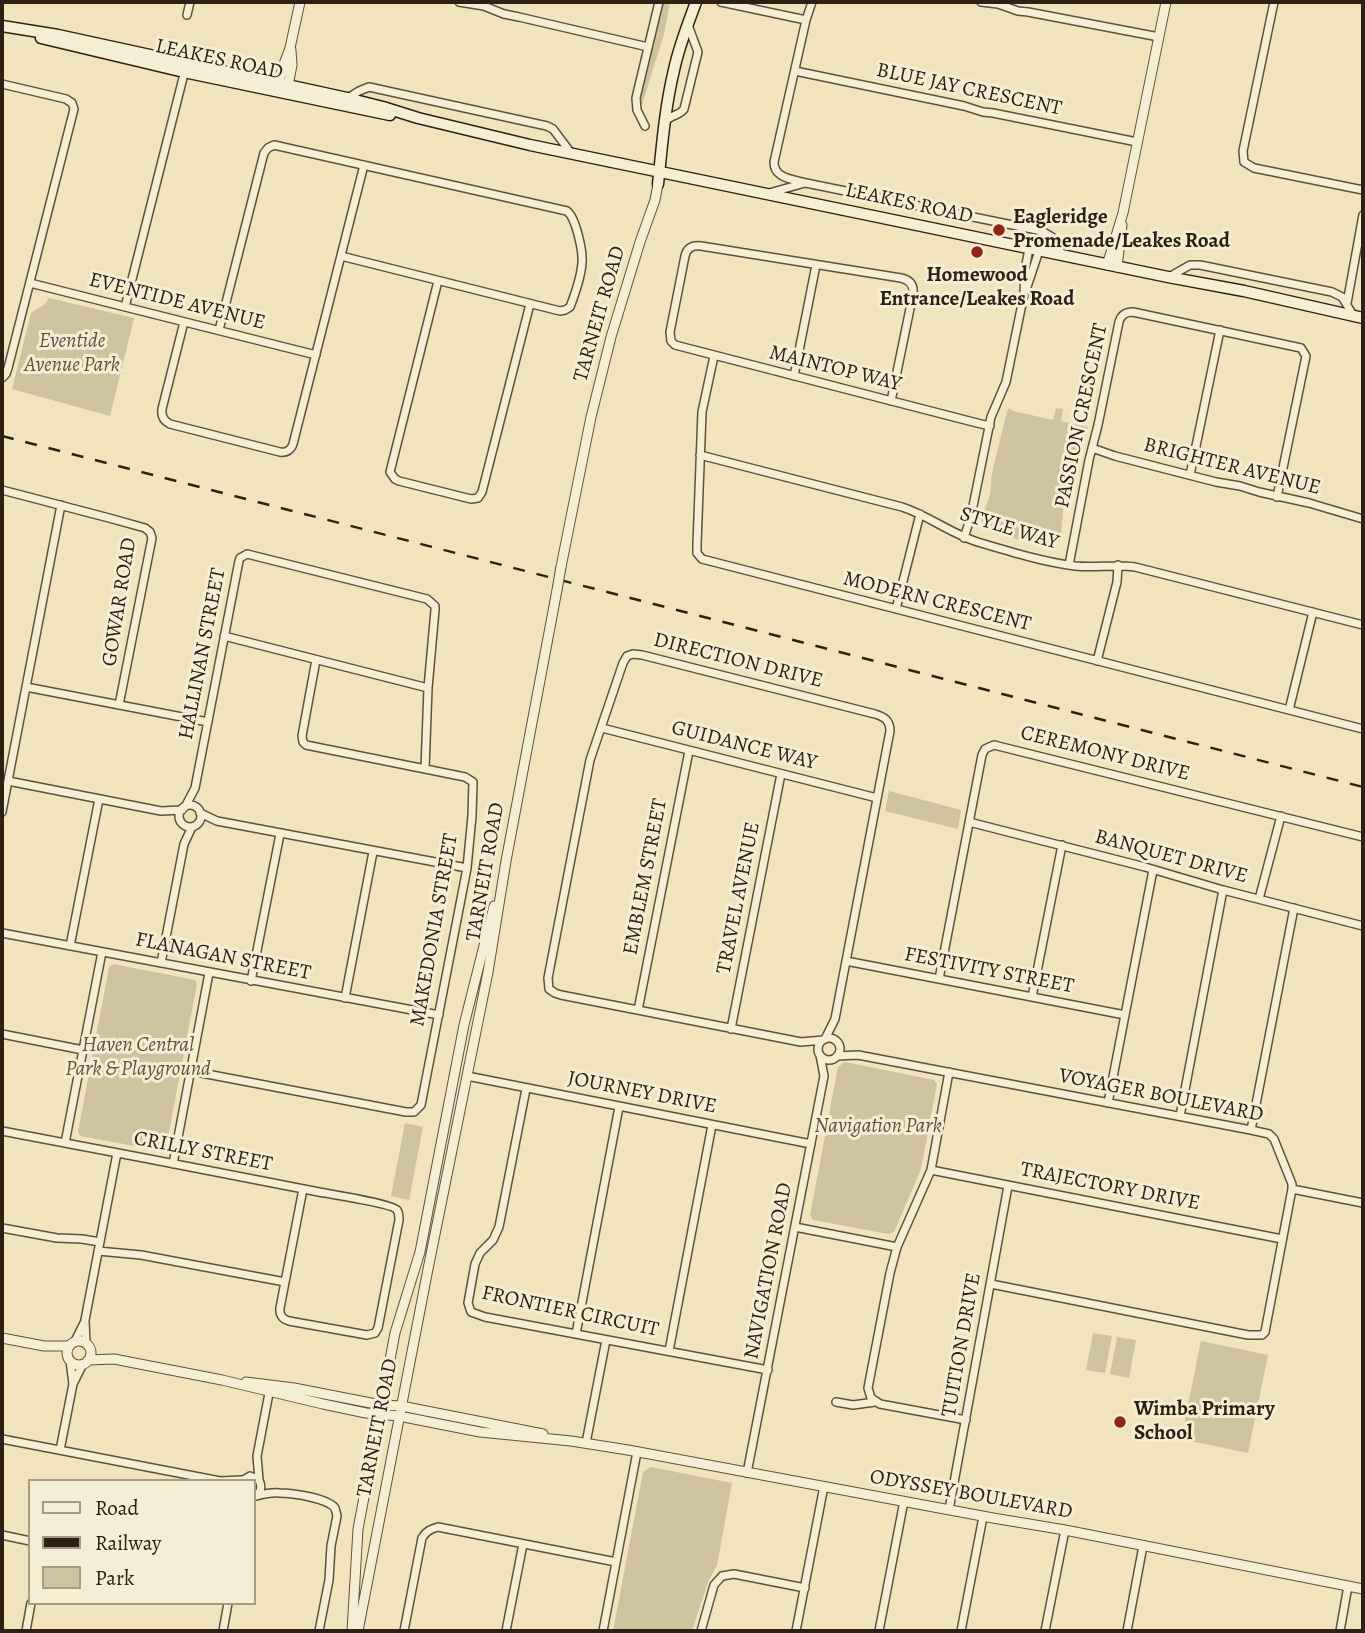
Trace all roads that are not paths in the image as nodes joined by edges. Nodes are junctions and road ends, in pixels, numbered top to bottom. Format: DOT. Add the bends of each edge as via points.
graph roads {
  1 [pos="190,2"];
  2 [pos="300,2"];
  3 [pos="459,2"];
  4 [pos="659,2"];
  5 [pos="698,2"];
  6 [pos="721,2"];
  7 [pos="812,2"];
  8 [pos="981,2"];
  9 [pos="1166,2"];
  10 [pos="1274,2"];
  11 [pos="187,15"];
  12 [pos="806,20"];
  13 [pos="688,24"];
  14 [pos="2,26"];
  15 [pos="1159,37"];
  16 [pos="648,47"];
  17 [pos="185,68"];
  18 [pos="795,71"];
  19 [pos="2,84"];
  20 [pos="282,88"];
  21 [pos="347,98"];
  22 [pos="418,118"];
  23 [pos="665,122"];
  24 [pos="645,126"];
  25 [pos="1137,142"];
  26 [pos="571,153"];
  27 [pos="364,165"];
  28 [pos="659,178"];
  29 [pos="806,183"];
  30 [pos="1363,190"];
  31 [pos="765,194"];
  32 [pos="1363,215"];
  33 [pos="1034,250"];
  34 [pos="1062,255"];
  35 [pos="341,256"];
  36 [pos="817,265"];
  37 [pos="1112,266"];
  38 [pos="1168,278"];
  39 [pos="1350,279"];
  40 [pos="438,281"];
  41 [pos="30,283"];
  42 [pos="1332,292"];
  43 [pos="1347,303"];
  44 [pos="530,304"];
  45 [pos="125,307"];
  46 [pos="1358,316"];
  47 [pos="184,322"];
  48 [pos="219,330"];
  49 [pos="1220,330"];
  50 [pos="316,355"];
  51 [pos="714,356"];
  52 [pos="794,376"];
  53 [pos="2,378"];
  54 [pos="891,401"];
  55 [pos="990,426"];
  56 [pos="1093,448"];
  57 [pos="700,455"];
  58 [pos="1190,475"];
  59 [pos="2,491"];
  60 [pos="1277,497"];
  61 [pos="61,505"];
  62 [pos="920,514"];
  63 [pos="1363,519"];
  64 [pos="964,538"];
  65 [pos="1069,565"];
  66 [pos="1118,565"];
  67 [pos="896,610"];
  68 [pos="1313,612"];
  69 [pos="1363,625"];
  70 [pos="224,636"];
  71 [pos="317,660"];
  72 [pos="1097,661"];
  73 [pos="26,687"];
  74 [pos="428,688"];
  75 [pos="119,705"];
  76 [pos="1289,710"];
  77 [pos="208,722"];
  78 [pos="602,728"];
  79 [pos="1363,729"];
  80 [pos="689,751"];
  81 [pos="425,769"];
  82 [pos="781,774"];
  83 [pos="8,781"];
  84 [pos="195,788"];
  85 [pos="877,798"];
  86 [pos="99,799"];
  87 [pos="184,808"];
  88 [pos="161,811"];
  89 [pos="198,811"];
  90 [pos="2,813"];
  91 [pos="1281,816"];
  92 [pos="217,821"];
  93 [pos="181,822"];
  94 [pos="969,822"];
  95 [pos="195,825"];
  96 [pos="280,834"];
  97 [pos="1363,837"];
  98 [pos="184,844"];
  99 [pos="1062,845"];
  100 [pos="373,852"];
  101 [pos="467,869"];
  102 [pos="1153,870"];
  103 [pos="504,874"];
  104 [pos="1223,890"];
  105 [pos="1259,900"];
  106 [pos="1294,908"];
  107 [pos="1363,926"];
  108 [pos="2,933"];
  109 [pos="70,946"];
  110 [pos="102,952"];
  111 [pos="846,961"];
  112 [pos="161,963"];
  113 [pos="209,972"];
  114 [pos="939,979"];
  115 [pos="251,981"];
  116 [pos="1032,997"];
  117 [pos="345,998"];
  118 [pos="638,1010"];
  119 [pos="439,1015"];
  120 [pos="1125,1015"];
  121 [pos="835,1019"];
  122 [pos="731,1030"];
  123 [pos="2,1034"];
  124 [pos="824,1040"];
  125 [pos="801,1042"];
  126 [pos="837,1042"];
  127 [pos="83,1050"];
  128 [pos="820,1054"];
  129 [pos="858,1055"];
  130 [pos="836,1057"];
  131 [pos="457,1059"];
  132 [pos="191,1071"];
  133 [pos="949,1072"];
  134 [pos="467,1076"];
  135 [pos="824,1076"];
  136 [pos="526,1089"];
  137 [pos="1108,1103"];
  138 [pos="619,1107"];
  139 [pos="1180,1116"];
  140 [pos="712,1125"];
  141 [pos="1251,1130"];
  142 [pos="2,1131"];
  143 [pos="65,1143"];
  144 [pos="811,1144"];
  145 [pos="117,1153"];
  146 [pos="173,1164"];
  147 [pos="931,1170"];
  148 [pos="435,1176"];
  149 [pos="1009,1186"];
  150 [pos="1335,1187"];
  151 [pos="303,1189"];
  152 [pos="1292,1189"];
  153 [pos="1333,1197"];
  154 [pos="1363,1203"];
  155 [pos="795,1227"];
  156 [pos="2,1228"];
  157 [pos="1282,1239"];
  158 [pos="99,1247"];
  159 [pos="897,1247"];
  160 [pos="285,1282"];
  161 [pos="990,1284"];
  162 [pos="85,1320"];
  163 [pos="576,1334"];
  164 [pos="2,1338"];
  165 [pos="606,1340"];
  166 [pos="72,1343"];
  167 [pos="44,1346"];
  168 [pos="88,1346"];
  169 [pos="670,1351"];
  170 [pos="69,1358"];
  171 [pos="114,1359"];
  172 [pos="85,1362"];
  173 [pos="768,1370"];
  174 [pos="73,1384"];
  175 [pos="270,1389"];
  176 [pos="836,1402"];
  177 [pos="874,1402"];
  178 [pos="401,1406"];
  179 [pos="380,1410"];
  180 [pos="399,1416"];
  181 [pos="966,1420"];
  182 [pos="2,1439"];
  183 [pos="572,1441"];
  184 [pos="586,1443"];
  185 [pos="60,1450"];
  186 [pos="637,1452"];
  187 [pos="257,1456"];
  188 [pos="747,1473"];
  189 [pos="210,1479"];
  190 [pos="244,1479"];
  191 [pos="256,1479"];
  192 [pos="260,1482"];
  193 [pos="824,1486"];
  194 [pos="281,1493"];
  195 [pos="256,1495"];
  196 [pos="256,1496"];
  197 [pos="904,1502"];
  198 [pos="949,1510"];
  199 [pos="983,1517"];
  200 [pos="1065,1530"];
  201 [pos="2,1535"];
  202 [pos="28,1541"];
  203 [pos="523,1544"];
  204 [pos="1143,1546"];
  205 [pos="616,1562"];
  206 [pos="1348,1586"];
  207 [pos="805,1588"];
  208 [pos="1363,1589"];
  209 [pos="31,1605"];
  210 [pos="228,1605"];
  211 [pos="26,1631"];
  212 [pos="223,1631"];
  213 [pos="319,1631"];
  214 [pos="352,1631"];
  215 [pos="358,1631"];
  216 [pos="404,1631"];
  217 [pos="506,1631"];
  218 [pos="603,1631"];
  219 [pos="701,1631"];
  220 [pos="796,1631"];
  221 [pos="879,1631"];
  222 [pos="961,1631"];
  223 [pos="1045,1631"];
  224 [pos="1127,1631"];
  225 [pos="1339,1631"];
  1 -- 11 [label="street"];
  2 -- 20 [label="street"];
  3 -- 16 [label="street"];
  4 -- 16 [label="street"];
  5 -- 13 [label="main road, TARNEIT ROAD"];
  6 -- 12 [label="street"];
  7 -- 12 [label="street"];
  8 -- 15 [label="street"];
  9 -- 15 [label="street"];
  10 -- 30 [label="street" via="1243,159 1254,168"];
  12 -- 18 [label="street"];
  13 -- 23 [label="main road, TARNEIT ROAD" via="673,71"];
  13 -- 23 [label="street" via="698,56 684,109"];
  14 -- 17 [label="main road, LEAKES ROAD" via="58,35"];
  15 -- 25 [label="street"];
  16 -- 24 [label="street" via="636,103"];
  17 -- 20 [label="main road, LEAKES ROAD"];
  17 -- 45 [label="street"];
  18 -- 25 [label="street, BLUE JAY CRESCENT"];
  18 -- 29 [label="street" via="773,166 782,177"];
  19 -- 41 [label="street" via="66,99 74,109"];
  20 -- 21 [label="main road, LEAKES ROAD"];
  20 -- 22 [label="main road, LEAKES ROAD" via="391,116"];
  21 -- 22 [label="main road, LEAKES ROAD"];
  21 -- 26 [label="street, LEAKES ROAD" via="369,87 547,126"];
  22 -- 26 [label="main road, LEAKES ROAD"];
  23 -- 28 [label="main road, TARNEIT ROAD"];
  25 -- 37 [label="street" via="1122,238"];
  26 -- 28 [label="main road, LEAKES ROAD"];
  27 -- 35 [label="street"];
  27 -- 44 [label="street" via="570,212 582,256 571,303 563,311"];
  27 -- 48 [label="street" via="277,145 266,150"];
  28 -- 31 [label="main road, LEAKES ROAD"];
  28 -- 103 [label="street, TARNEIT ROAD, bridge" via="591,417"];
  29 -- 31 [label="street, LEAKES ROAD"];
  29 -- 34 [label="street" via="1041,231 1052,237"];
  31 -- 33 [label="main road, LEAKES ROAD"];
  32 -- 39 [label="street"];
  33 -- 34 [label="main road, LEAKES ROAD"];
  33 -- 55 [label="street" via="1034,269 1024,294 1006,382"];
  34 -- 37 [label="main road, LEAKES ROAD"];
  35 -- 40 [label="street"];
  35 -- 50 [label="street"];
  36 -- 51 [label="street, MAINTOP WAY" via="701,246 689,248 670,339 678,347"];
  36 -- 52 [label="street"];
  36 -- 54 [label="street" via="901,278 913,285"];
  37 -- 38 [label="main road, LEAKES ROAD"];
  38 -- 42 [label="street, LEAKES ROAD" via="1195,264"];
  38 -- 46 [label="main road, LEAKES ROAD"];
  39 -- 42 [label="street"];
  39 -- 43 [label="street"];
  40 -- 44 [label="street"];
  40 -- 44 [label="street" via="391,467 392,476 399,481 471,499 481,495"];
  41 -- 45 [label="street, EVENTIDE AVENUE"];
  41 -- 53 [label="street"];
  42 -- 43 [label="street, LEAKES ROAD"];
  43 -- 46 [label="street, LEAKES ROAD"];
  45 -- 47 [label="street, EVENTIDE AVENUE"];
  47 -- 48 [label="street, EVENTIDE AVENUE"];
  47 -- 50 [label="street" via="163,419 279,452 293,444"];
  48 -- 50 [label="street, EVENTIDE AVENUE"];
  49 -- 56 [label="street, PASSION CRESCENT" via="1133,312 1123,315"];
  49 -- 58 [label="street"];
  49 -- 60 [label="street, PASSION CRESCENT" via="1297,346 1306,356"];
  51 -- 52 [label="street, MAINTOP WAY"];
  51 -- 57 [label="street, MODERN CRESCENT" via="702,412"];
  52 -- 54 [label="street, MAINTOP WAY"];
  54 -- 55 [label="street, MAINTOP WAY"];
  55 -- 64 [label="street"];
  56 -- 58 [label="street, BRIGHTER AVENUE"];
  56 -- 65 [label="street, PASSION CRESCENT"];
  57 -- 62 [label="street, STYLE WAY"];
  57 -- 67 [label="street, MODERN CRESCENT" via="697,548 702,559"];
  58 -- 60 [label="street, BRIGHTER AVENUE"];
  59 -- 61 [label="street, GOWAR ROAD"];
  60 -- 63 [label="street, BRIGHTER AVENUE"];
  61 -- 73 [label="street"];
  61 -- 75 [label="street, GOWAR ROAD" via="145,528 152,535"];
  62 -- 64 [label="street, STYLE WAY"];
  62 -- 67 [label="street"];
  64 -- 65 [label="street, STYLE WAY"];
  65 -- 66 [label="street, STYLE WAY"];
  66 -- 68 [label="street, STYLE WAY"];
  66 -- 72 [label="street"];
  67 -- 72 [label="street, MODERN CRESCENT"];
  68 -- 69 [label="street, STYLE WAY"];
  68 -- 76 [label="street"];
  70 -- 71 [label="street"];
  70 -- 74 [label="street, HALLINAN STREET" via="240,558 250,554 287,563 432,602 435,615"];
  70 -- 77 [label="street, HALLINAN STREET"];
  71 -- 74 [label="street"];
  71 -- 81 [label="street, MAKEDONIA STREET" via="302,736 306,746"];
  72 -- 76 [label="street, MODERN CRESCENT"];
  73 -- 75 [label="street"];
  73 -- 83 [label="street"];
  74 -- 81 [label="street, HALLINAN STREET"];
  75 -- 77 [label="street"];
  76 -- 79 [label="street, MODERN CRESCENT"];
  77 -- 84 [label="street, HALLINAN STREET"];
  78 -- 80 [label="street, GUIDANCE WAY"];
  78 -- 85 [label="street, DIRECTION DRIVE" via="624,660 634,654 880,715 888,720 890,731"];
  78 -- 118 [label="street, DIRECTION DRIVE" via="590,760 548,978 555,993"];
  80 -- 82 [label="street, GUIDANCE WAY"];
  80 -- 118 [label="street, EMBLEM STREET"];
  81 -- 101 [label="street, MAKEDONIA STREET" via="473,782"];
  82 -- 85 [label="street, GUIDANCE WAY"];
  82 -- 122 [label="street, TRAVEL AVENUE"];
  83 -- 86 [label="street"];
  83 -- 90 [label="street"];
  84 -- 87 [label="street, HALLINAN STREET"];
  84 -- 89 [label="street, HALLINAN STREET"];
  85 -- 111 [label="street"];
  86 -- 88 [label="street"];
  86 -- 109 [label="street"];
  87 -- 88 [label="street"];
  87 -- 89 [label="street"];
  87 -- 93 [label="street"];
  88 -- 93 [label="street"];
  89 -- 92 [label="street"];
  89 -- 95 [label="street" via="200,820"];
  91 -- 94 [label="street, CEREMONY DRIVE" via="994,745 982,755"];
  91 -- 97 [label="street, CEREMONY DRIVE"];
  91 -- 105 [label="street"];
  92 -- 95 [label="street"];
  92 -- 96 [label="street"];
  93 -- 95 [label="street"];
  93 -- 98 [label="street"];
  94 -- 99 [label="street, BANQUET DRIVE"];
  94 -- 114 [label="street, CEREMONY DRIVE"];
  95 -- 98 [label="street"];
  96 -- 100 [label="street"];
  96 -- 115 [label="street"];
  98 -- 112 [label="street"];
  99 -- 102 [label="street, BANQUET DRIVE"];
  99 -- 116 [label="street"];
  100 -- 101 [label="street"];
  100 -- 117 [label="street"];
  101 -- 119 [label="street, MAKEDONIA STREET"];
  102 -- 104 [label="street, BANQUET DRIVE"];
  102 -- 120 [label="street"];
  103 -- 131 [label="street"];
  103 -- 134 [label="street, TARNEIT ROAD"];
  104 -- 105 [label="street, BANQUET DRIVE"];
  104 -- 139 [label="street"];
  105 -- 106 [label="street, BANQUET DRIVE"];
  106 -- 107 [label="street, BANQUET DRIVE"];
  106 -- 141 [label="street"];
  108 -- 109 [label="street, FLANAGAN STREET"];
  109 -- 110 [label="street, FLANAGAN STREET"];
  110 -- 112 [label="street, FLANAGAN STREET"];
  110 -- 127 [label="street"];
  111 -- 114 [label="street, FESTIVITY STREET"];
  111 -- 121 [label="street"];
  112 -- 113 [label="street, FLANAGAN STREET"];
  113 -- 115 [label="street, FLANAGAN STREET"];
  113 -- 132 [label="street"];
  114 -- 116 [label="street, FESTIVITY STREET"];
  115 -- 117 [label="street, FLANAGAN STREET"];
  116 -- 120 [label="street, FESTIVITY STREET"];
  117 -- 119 [label="street, FLANAGAN STREET"];
  118 -- 122 [label="street"];
  119 -- 132 [label="street, MAKEDONIA STREET" via="422,1101 414,1112"];
  120 -- 137 [label="street"];
  121 -- 124 [label="street"];
  121 -- 126 [label="street"];
  122 -- 125 [label="street"];
  123 -- 127 [label="street"];
  124 -- 125 [label="street"];
  124 -- 126 [label="street"];
  124 -- 128 [label="street" via="818,1047"];
  125 -- 128 [label="street"];
  126 -- 129 [label="street, VOYAGER BOULEVARD"];
  126 -- 130 [label="street"];
  127 -- 143 [label="street"];
  128 -- 130 [label="street" via="827,1060"];
  128 -- 135 [label="street, NAVIGATION ROAD"];
  129 -- 130 [label="street, VOYAGER BOULEVARD"];
  129 -- 133 [label="street, VOYAGER BOULEVARD"];
  130 -- 135 [label="street, NAVIGATION ROAD"];
  131 -- 134 [label="street" via="461,1074"];
  131 -- 148 [label="street"];
  132 -- 146 [label="street"];
  133 -- 137 [label="street, VOYAGER BOULEVARD"];
  133 -- 147 [label="street"];
  134 -- 136 [label="street, JOURNEY DRIVE"];
  134 -- 148 [label="street" via="457,1082"];
  134 -- 178 [label="street, TARNEIT ROAD"];
  135 -- 144 [label="street, NAVIGATION ROAD"];
  136 -- 138 [label="street, JOURNEY DRIVE"];
  136 -- 163 [label="street, FRONTIER CIRCUIT" via="500,1222 475,1264 467,1306 478,1316"];
  137 -- 139 [label="street, VOYAGER BOULEVARD"];
  138 -- 140 [label="street, JOURNEY DRIVE"];
  138 -- 163 [label="street"];
  139 -- 141 [label="street, VOYAGER BOULEVARD"];
  140 -- 144 [label="street, JOURNEY DRIVE"];
  140 -- 169 [label="street"];
  141 -- 152 [label="street, VOYAGER BOULEVARD" via="1273,1139"];
  142 -- 143 [label="street, CRILLY STREET"];
  143 -- 145 [label="street, CRILLY STREET"];
  144 -- 155 [label="street, NAVIGATION ROAD"];
  145 -- 146 [label="street, CRILLY STREET"];
  145 -- 158 [label="street"];
  146 -- 151 [label="street, CRILLY STREET"];
  147 -- 149 [label="street, TRAJECTORY DRIVE"];
  147 -- 159 [label="street"];
  148 -- 179 [label="street"];
  149 -- 157 [label="street, TRAJECTORY DRIVE"];
  149 -- 161 [label="street, TUITION DRIVE"];
  150 -- 153 [label="street"];
  151 -- 160 [label="street"];
  151 -- 160 [label="street, CRILLY STREET" via="397,1210 399,1220 378,1328 367,1335 284,1320 280,1310"];
  152 -- 153 [label="street"];
  152 -- 157 [label="street"];
  153 -- 154 [label="street"];
  155 -- 159 [label="street"];
  155 -- 173 [label="street, NAVIGATION ROAD"];
  156 -- 158 [label="street" via="82,1239"];
  157 -- 161 [label="street" via="1265,1332 1258,1336"];
  158 -- 160 [label="street"];
  158 -- 162 [label="street"];
  159 -- 177 [label="street" via="868,1388"];
  161 -- 181 [label="street, TUITION DRIVE"];
  162 -- 166 [label="street"];
  162 -- 168 [label="street"];
  163 -- 165 [label="street, FRONTIER CIRCUIT"];
  164 -- 167 [label="street"];
  165 -- 169 [label="street, FRONTIER CIRCUIT"];
  165 -- 184 [label="street"];
  166 -- 167 [label="street"];
  166 -- 168 [label="street"];
  166 -- 170 [label="street"];
  167 -- 170 [label="street"];
  168 -- 171 [label="street"];
  168 -- 172 [label="street"];
  169 -- 173 [label="street, FRONTIER CIRCUIT"];
  170 -- 172 [label="street" via="76,1364"];
  170 -- 174 [label="street"];
  171 -- 172 [label="street"];
  171 -- 175 [label="street"];
  172 -- 174 [label="street"];
  173 -- 188 [label="street, NAVIGATION ROAD"];
  174 -- 185 [label="street"];
  175 -- 179 [label="street" via="323,1405"];
  175 -- 187 [label="street"];
  176 -- 177 [label="street"];
  177 -- 181 [label="street"];
  178 -- 179 [label="street, ODYSSEY BOULEVARD"];
  178 -- 180 [label="street, TARNEIT ROAD"];
  178 -- 183 [label="street, ODYSSEY BOULEVARD"];
  179 -- 180 [label="street, ODYSSEY BOULEVARD"];
  179 -- 214 [label="street" via="358,1529"];
  180 -- 183 [label="street, ODYSSEY BOULEVARD" via="480,1432"];
  180 -- 215 [label="street, TARNEIT ROAD"];
  181 -- 198 [label="street, TUITION DRIVE"];
  182 -- 185 [label="street"];
  183 -- 184 [label="street, ODYSSEY BOULEVARD"];
  184 -- 186 [label="street, ODYSSEY BOULEVARD"];
  185 -- 189 [label="street"];
  186 -- 188 [label="street, ODYSSEY BOULEVARD"];
  186 -- 205 [label="street"];
  187 -- 190 [label="street"];
  187 -- 192 [label="street"];
  188 -- 193 [label="street, ODYSSEY BOULEVARD"];
  191 -- 192 [label="street"];
  192 -- 194 [label="street"];
  192 -- 195 [label="street"];
  193 -- 197 [label="street, ODYSSEY BOULEVARD"];
  193 -- 207 [label="street"];
  194 -- 196 [label="street"];
  194 -- 213 [label="street" via="326,1501 337,1511"];
  197 -- 198 [label="street, ODYSSEY BOULEVARD"];
  197 -- 221 [label="street"];
  198 -- 199 [label="street, ODYSSEY BOULEVARD"];
  199 -- 200 [label="street, ODYSSEY BOULEVARD"];
  199 -- 222 [label="street"];
  200 -- 204 [label="street, ODYSSEY BOULEVARD"];
  200 -- 223 [label="street"];
  201 -- 202 [label="street"];
  203 -- 205 [label="street"];
  203 -- 216 [label="street" via="439,1527 429,1530 422,1538"];
  203 -- 217 [label="street"];
  204 -- 206 [label="street, ODYSSEY BOULEVARD"];
  204 -- 224 [label="street"];
  205 -- 218 [label="street"];
  206 -- 208 [label="street, ODYSSEY BOULEVARD"];
  206 -- 225 [label="street"];
  207 -- 219 [label="street" via="734,1574 722,1576 714,1585"];
  207 -- 220 [label="street"];
  209 -- 211 [label="street"];
  210 -- 212 [label="street"];
}
